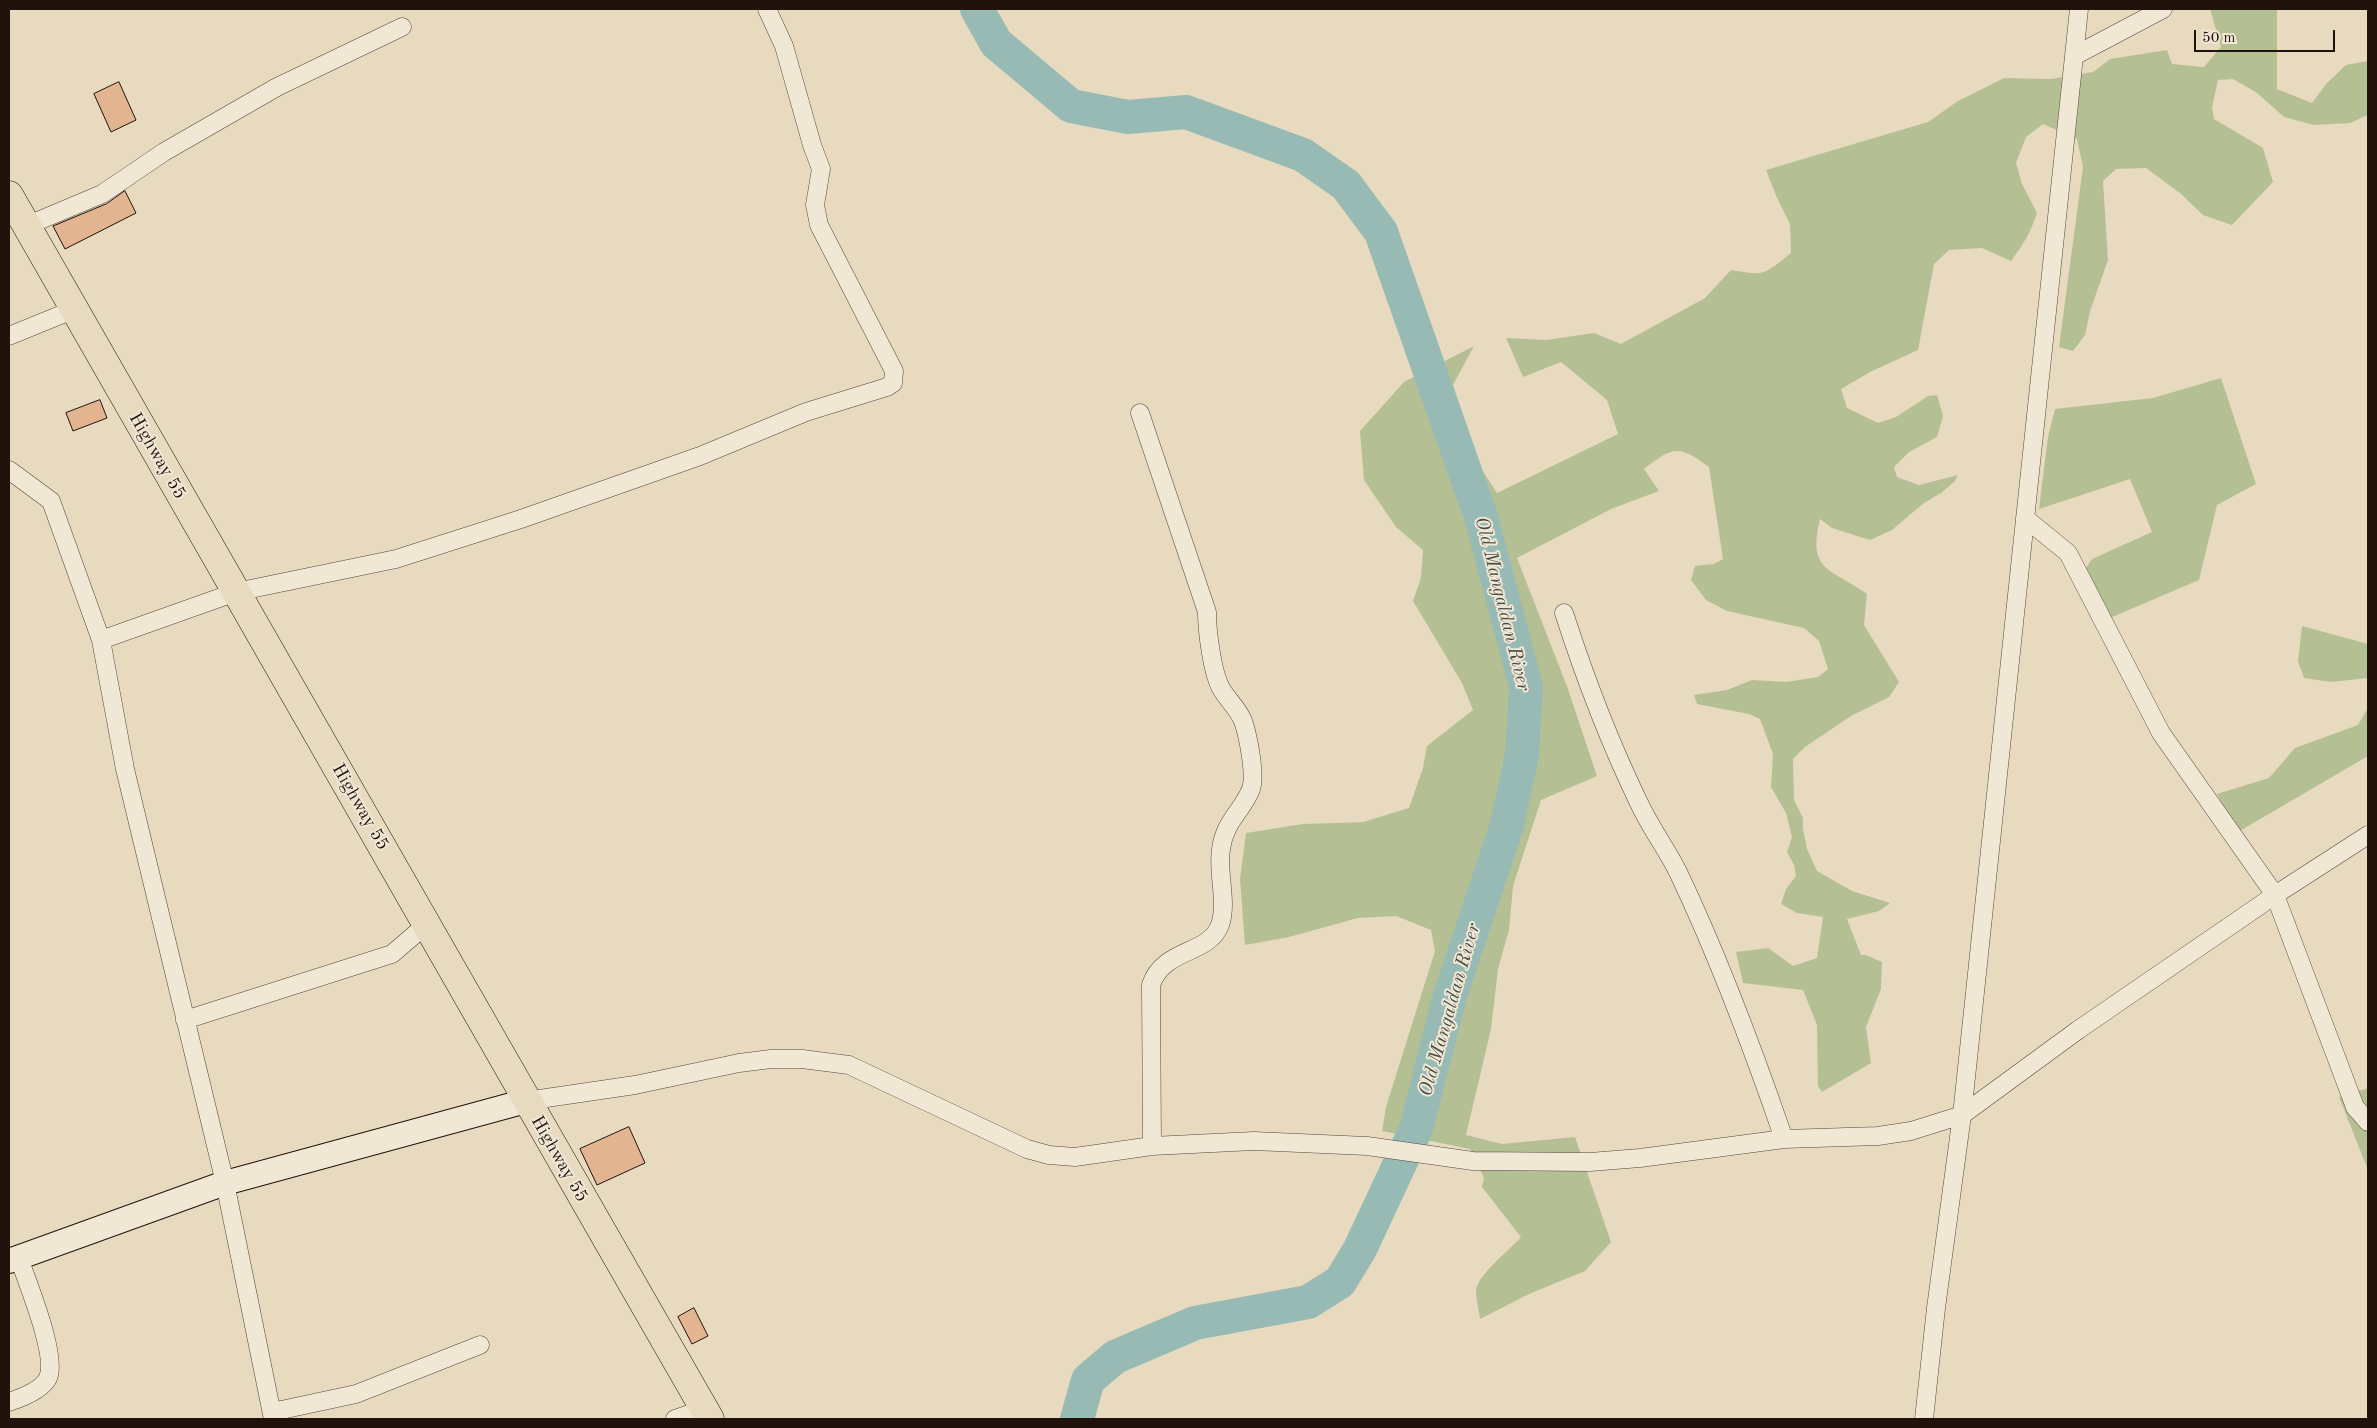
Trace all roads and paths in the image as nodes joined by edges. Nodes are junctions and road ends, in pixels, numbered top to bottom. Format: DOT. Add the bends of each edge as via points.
graph roads {
  1 [pos="767,9"];
  2 [pos="2079,9"];
  3 [pos="2163,9"];
  4 [pos="402,27"];
  5 [pos="2074,56"];
  6 [pos="9,194"];
  7 [pos="26,226"];
  8 [pos="75,309"];
  9 [pos="9,336"];
  10 [pos="1140,414"];
  11 [pos="9,470"];
  12 [pos="2025,518"];
  13 [pos="236,592"];
  14 [pos="1564,612"];
  15 [pos="101,640"];
  16 [pos="2368,835"];
  17 [pos="2275,895"];
  18 [pos="427,924"];
  19 [pos="185,1020"];
  20 [pos="526,1102"];
  21 [pos="1962,1115"];
  22 [pos="2368,1122"];
  23 [pos="1784,1139"];
  24 [pos="1152,1146"];
  25 [pos="225,1183"];
  26 [pos="14,1260"];
  27 [pos="480,1345"];
  28 [pos="9,1402"];
  29 [pos="707,1414"];
  30 [pos="273,1416"];
  31 [pos="675,1419"];
  32 [pos="1924,1419"];
  1 -- 13 [label="street" via="784,46 821,169 815,205 819,225 894,371 893,383 806,412 700,456 396,560"];
  2 -- 5 [label="street"];
  3 -- 5 [label="street"];
  4 -- 7 [label="street" via="277,87 164,152 102,194"];
  5 -- 12 [label="street"];
  6 -- 7 [label="highway, Highway 55"];
  7 -- 8 [label="highway, Highway 55"];
  8 -- 9 [label="street"];
  8 -- 13 [label="highway, Highway 55"];
  10 -- 24 [label="street" via="1207,612 1207,632 1220,688 1243,720 1253,776 1251,789 1226,828 1220,850 1222,918 1216,934 1162,965 1151,985"];
  11 -- 15 [label="street" via="51,501"];
  12 -- 17 [label="street" via="2068,553 2161,734"];
  12 -- 21 [label="street"];
  13 -- 15 [label="street"];
  13 -- 18 [label="highway, Highway 55"];
  14 -- 23 [label="street" via="1608,734 1639,804 1697,914 1752,1048"];
  15 -- 19 [label="street" via="125,769"];
  16 -- 17 [label="street"];
  17 -- 21 [label="street" via="2078,1030"];
  17 -- 22 [label="street" via="2355,1107"];
  18 -- 19 [label="street" via="392,954"];
  18 -- 20 [label="highway, Highway 55"];
  19 -- 25 [label="street"];
  20 -- 24 [label="street" via="771,1058 802,1059 849,1065 1027,1149 1050,1155 1076,1157"];
  20 -- 25 [label="street"];
  20 -- 29 [label="highway, Highway 55"];
  21 -- 23 [label="street" via="1935,1125 1886,1134"];
  21 -- 32 [label="street"];
  23 -- 24 [label="street" via="1590,1162 1473,1160 1367,1146 1254,1141"];
  25 -- 26 [label="street"];
  25 -- 30 [label="street"];
  26 -- 28 [label="street" via="47,1343 51,1367 48,1379 40,1386"];
  27 -- 30 [label="street" via="356,1394"];
  29 -- 31 [label="street"];
}
